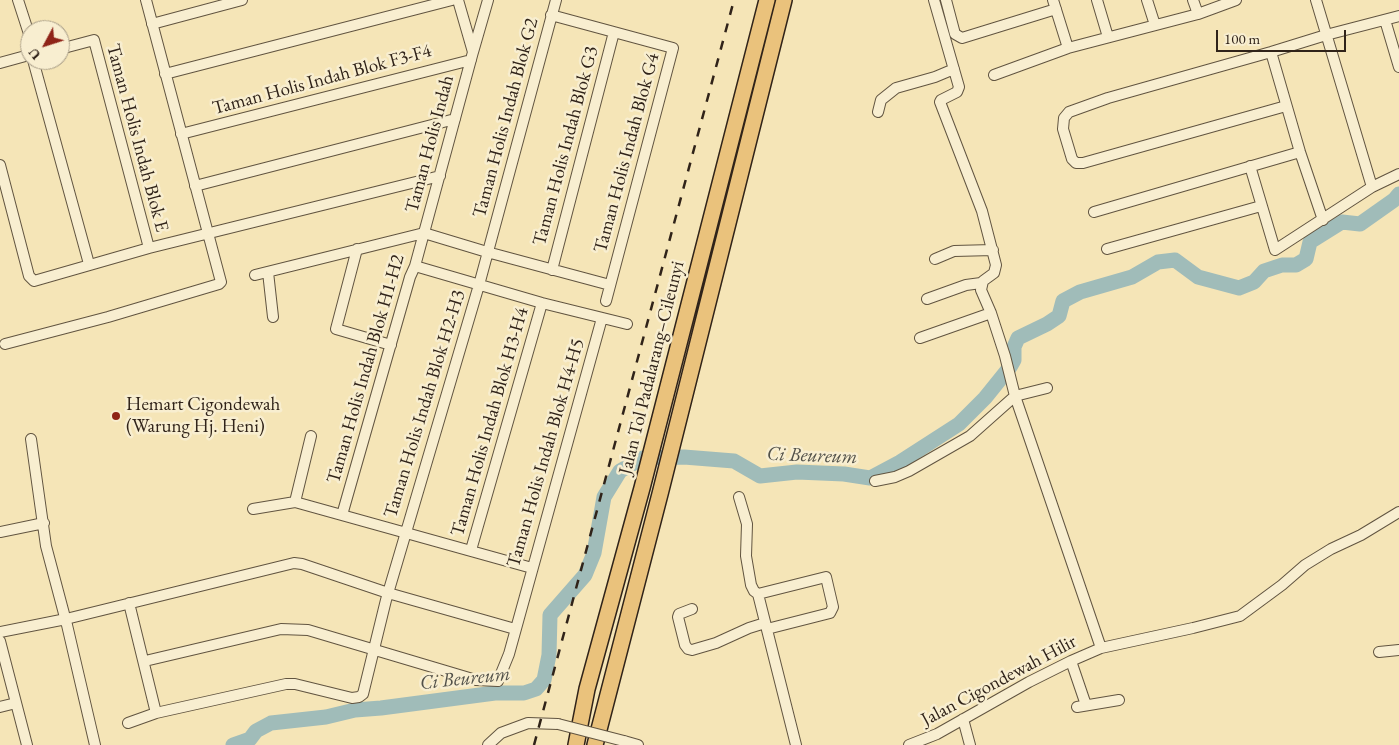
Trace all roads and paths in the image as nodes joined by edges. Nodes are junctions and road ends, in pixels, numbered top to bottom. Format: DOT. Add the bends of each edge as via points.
graph roads {
  1 [pos="18,0"];
  2 [pos="146,0"];
  3 [pos="242,0"];
  4 [pos="452,0"];
  5 [pos="458,0"];
  6 [pos="488,0"];
  7 [pos="556,0"];
  8 [pos="766,0"];
  9 [pos="784,0"];
  10 [pos="934,0"];
  11 [pos="946,0"];
  12 [pos="1097,0"];
  13 [pos="1147,0"];
  14 [pos="1193,0"];
  15 [pos="1236,0"];
  16 [pos="1316,0"];
  17 [pos="1054,5"];
  18 [pos="552,14"];
  19 [pos="1198,14"];
  20 [pos="1399,16"];
  21 [pos="24,20"];
  22 [pos="1385,20"];
  23 [pos="152,24"];
  24 [pos="1155,25"];
  25 [pos="614,32"];
  26 [pos="1326,34"];
  27 [pos="1108,37"];
  28 [pos="70,46"];
  29 [pos="1068,48"];
  30 [pos="1271,52"];
  31 [pos="472,56"];
  32 [pos="20,58"];
  33 [pos="0,63"];
  34 [pos="1399,67"];
  35 [pos="954,69"];
  36 [pos="34,70"];
  37 [pos="165,74"];
  38 [pos="994,75"];
  39 [pos="1286,106"];
  40 [pos="878,112"];
  41 [pos="456,119"];
  42 [pos="181,134"];
  43 [pos="1300,152"];
  44 [pos="0,165"];
  45 [pos="1250,166"];
  46 [pos="1399,174"];
  47 [pos="440,176"];
  48 [pos="194,186"];
  49 [pos="1372,187"];
  50 [pos="1262,206"];
  51 [pos="1094,212"];
  52 [pos="1323,220"];
  53 [pos="424,233"];
  54 [pos="208,235"];
  55 [pos="149,248"];
  56 [pos="488,248"];
  57 [pos="1107,249"];
  58 [pos="357,250"];
  59 [pos="993,250"];
  60 [pos="935,259"];
  61 [pos="89,264"];
  62 [pos="415,266"];
  63 [pos="552,270"];
  64 [pos="268,272"];
  65 [pos="255,275"];
  66 [pos="981,283"];
  67 [pos="610,284"];
  68 [pos="479,285"];
  69 [pos="928,299"];
  70 [pos="606,301"];
  71 [pos="542,303"];
  72 [pos="991,314"];
  73 [pos="273,317"];
  74 [pos="602,318"];
  75 [pos="626,324"];
  76 [pos="920,338"];
  77 [pos="5,344"];
  78 [pos="390,345"];
  79 [pos="1047,388"];
  80 [pos="1015,396"];
  81 [pos="312,436"];
  82 [pos="30,438"];
  83 [pos="875,481"];
  84 [pos="739,498"];
  85 [pos="294,502"];
  86 [pos="254,509"];
  87 [pos="1399,512"];
  88 [pos="342,515"];
  89 [pos="44,523"];
  90 [pos="0,532"];
  91 [pos="405,533"];
  92 [pos="472,550"];
  93 [pos="532,568"];
  94 [pos="388,594"];
  95 [pos="758,594"];
  96 [pos="129,603"];
  97 [pos="692,609"];
  98 [pos="66,619"];
  99 [pos="766,626"];
  100 [pos="515,628"];
  101 [pos="0,632"];
  102 [pos="0,641"];
  103 [pos="1101,648"];
  104 [pos="374,649"];
  105 [pos="1399,650"];
  106 [pos="1379,652"];
  107 [pos="1071,660"];
  108 [pos="144,661"];
  109 [pos="587,689"];
  110 [pos="1119,700"];
  111 [pos="16,703"];
  112 [pos="0,706"];
  113 [pos="156,713"];
  114 [pos="963,718"];
  115 [pos="128,722"];
  116 [pos="27,745"];
  117 [pos="95,745"];
  118 [pos="488,745"];
  119 [pos="569,745"];
  120 [pos="576,745"];
  121 [pos="595,745"];
  122 [pos="638,745"];
  123 [pos="796,745"];
  124 [pos="909,745"];
  125 [pos="970,745"];
  1 -- 21 [label="street"];
  2 -- 23 [label="street"];
  3 -- 23 [label="street"];
  4 -- 37 [label="street"];
  5 -- 31 [label="street"];
  6 -- 31 [label="street, Taman Holis Indah"];
  7 -- 18 [label="street, Taman Holis Indah Blok G2"];
  8 -- 109 [label="highway, Jalan Tol Padalarang–Cileunyi" via="657,431"];
  9 -- 121 [label="highway, Jalan Tol Padalarang–Cileunyi"];
  10 -- 35 [label="street"];
  11 -- 17 [label="street" via="955,34 962,38"];
  12 -- 27 [label="street"];
  13 -- 24 [label="street"];
  14 -- 19 [label="street"];
  15 -- 19 [label="street"];
  16 -- 26 [label="street"];
  17 -- 29 [label="street"];
  18 -- 25 [label="street, Taman Holis Indah Blok G4"];
  18 -- 56 [label="street, Taman Holis Indah Blok G2"];
  19 -- 24 [label="street"];
  20 -- 22 [label="street"];
  22 -- 26 [label="street"];
  22 -- 34 [label="street"];
  23 -- 37 [label="street"];
  24 -- 27 [label="street"];
  25 -- 63 [label="street, Taman Holis Indah Blok G3"];
  25 -- 67 [label="street, Taman Holis Indah Blok G4" via="673,48"];
  26 -- 30 [label="street"];
  26 -- 49 [label="street"];
  27 -- 29 [label="street"];
  28 -- 55 [label="street, Taman Holis Indah Blok E" via="94,40"];
  29 -- 38 [label="street"];
  30 -- 39 [label="street"];
  30 -- 39 [label="street" via="1072,110 1064,118 1063,129 1072,159 1083,163"];
  31 -- 41 [label="street, Taman Holis Indah"];
  31 -- 42 [label="street, Taman Holis Indah Blok F3-F4"];
  32 -- 33 [label="street"];
  35 -- 40 [label="street" via="896,88 881,100"];
  35 -- 59 [label="street" via="959,90 940,102 982,211"];
  36 -- 61 [label="street"];
  37 -- 42 [label="street"];
  39 -- 43 [label="street"];
  41 -- 47 [label="street, Taman Holis Indah"];
  41 -- 48 [label="street"];
  42 -- 48 [label="street"];
  43 -- 45 [label="street"];
  43 -- 52 [label="street"];
  44 -- 61 [label="street, Taman Holis Indah Blok E" via="28,276 34,281"];
  45 -- 50 [label="street"];
  45 -- 51 [label="street"];
  46 -- 49 [label="street"];
  47 -- 53 [label="street, Taman Holis Indah"];
  47 -- 54 [label="street, Taman Holis Indah Blok E"];
  48 -- 54 [label="street"];
  49 -- 52 [label="street"];
  50 -- 52 [label="street" via="1275,250"];
  50 -- 57 [label="street"];
  53 -- 56 [label="street, Taman Holis Indah"];
  53 -- 58 [label="street"];
  53 -- 62 [label="street, Taman Holis Indah Blok H1-H2"];
  54 -- 55 [label="street, Taman Holis Indah Blok E"];
  54 -- 77 [label="street" via="219,284"];
  55 -- 61 [label="street, Taman Holis Indah Blok E"];
  56 -- 63 [label="street, Taman Holis Indah"];
  56 -- 68 [label="street"];
  58 -- 64 [label="street"];
  58 -- 78 [label="street" via="336,329"];
  59 -- 60 [label="street" via="954,251"];
  59 -- 66 [label="street" via="996,271"];
  62 -- 68 [label="street"];
  62 -- 78 [label="street, Taman Holis Indah Blok H1-H2"];
  63 -- 67 [label="street, Taman Holis Indah"];
  64 -- 65 [label="street"];
  64 -- 73 [label="street"];
  66 -- 69 [label="street"];
  66 -- 72 [label="street"];
  67 -- 70 [label="street, Taman Holis Indah Blok G4"];
  68 -- 71 [label="street"];
  68 -- 91 [label="street, Taman Holis Indah Blok H2-H3"];
  71 -- 74 [label="street"];
  71 -- 92 [label="street, Taman Holis Indah Blok H3-H4"];
  72 -- 76 [label="street"];
  72 -- 80 [label="street"];
  74 -- 75 [label="street"];
  74 -- 93 [label="street, Taman Holis Indah Blok H4-H5"];
  78 -- 88 [label="street, Taman Holis Indah Blok H1-H2"];
  79 -- 80 [label="street"];
  80 -- 83 [label="street" via="970,436 909,471"];
  80 -- 103 [label="street"];
  81 -- 85 [label="street"];
  82 -- 89 [label="street"];
  84 -- 95 [label="street" via="747,524 746,556 752,585"];
  85 -- 86 [label="street"];
  85 -- 88 [label="street"];
  87 -- 103 [label="street, Jalan Cigondewah Hilir" via="1320,556 1240,616"];
  88 -- 91 [label="street"];
  89 -- 90 [label="street"];
  89 -- 98 [label="street" via="46,546"];
  91 -- 92 [label="street"];
  91 -- 94 [label="street, Taman Holis Indah Blok H2-H3"];
  92 -- 93 [label="street"];
  93 -- 100 [label="street, Taman Holis Indah Blok H4-H5"];
  94 -- 96 [label="street" via="294,563"];
  94 -- 100 [label="street"];
  94 -- 104 [label="street, Taman Holis Indah Blok H2-H3"];
  95 -- 99 [label="street"];
  95 -- 99 [label="street" via="826,577 833,607 830,613"];
  96 -- 98 [label="street"];
  96 -- 108 [label="street"];
  97 -- 99 [label="street" via="679,614 678,618 685,645 692,650 716,644 749,628"];
  98 -- 101 [label="street"];
  98 -- 117 [label="street"];
  99 -- 123 [label="street"];
  100 -- 104 [label="street, Taman Holis Indah Blok H4-H5" via="505,666 498,681 494,682 476,680"];
  102 -- 111 [label="street"];
  103 -- 107 [label="street, Jalan Cigondewah Hilir"];
  104 -- 108 [label="street" via="308,630 281,629"];
  104 -- 113 [label="street, Taman Holis Indah Blok H2-H3" via="363,694 359,697 286,684"];
  105 -- 106 [label="street"];
  107 -- 110 [label="street" via="1081,706"];
  107 -- 114 [label="street, Jalan Cigondewah Hilir"];
  108 -- 113 [label="street"];
  109 -- 119 [label="highway"];
  109 -- 120 [label="highway, Jalan Tol Padalarang–Cileunyi"];
  111 -- 112 [label="street"];
  111 -- 116 [label="street"];
  113 -- 115 [label="street"];
  114 -- 124 [label="street, Jalan Cigondewah Hilir" via="937,734"];
  114 -- 125 [label="street"];
  118 -- 122 [label="street, bridge" via="501,733 528,723 558,724"];
}
